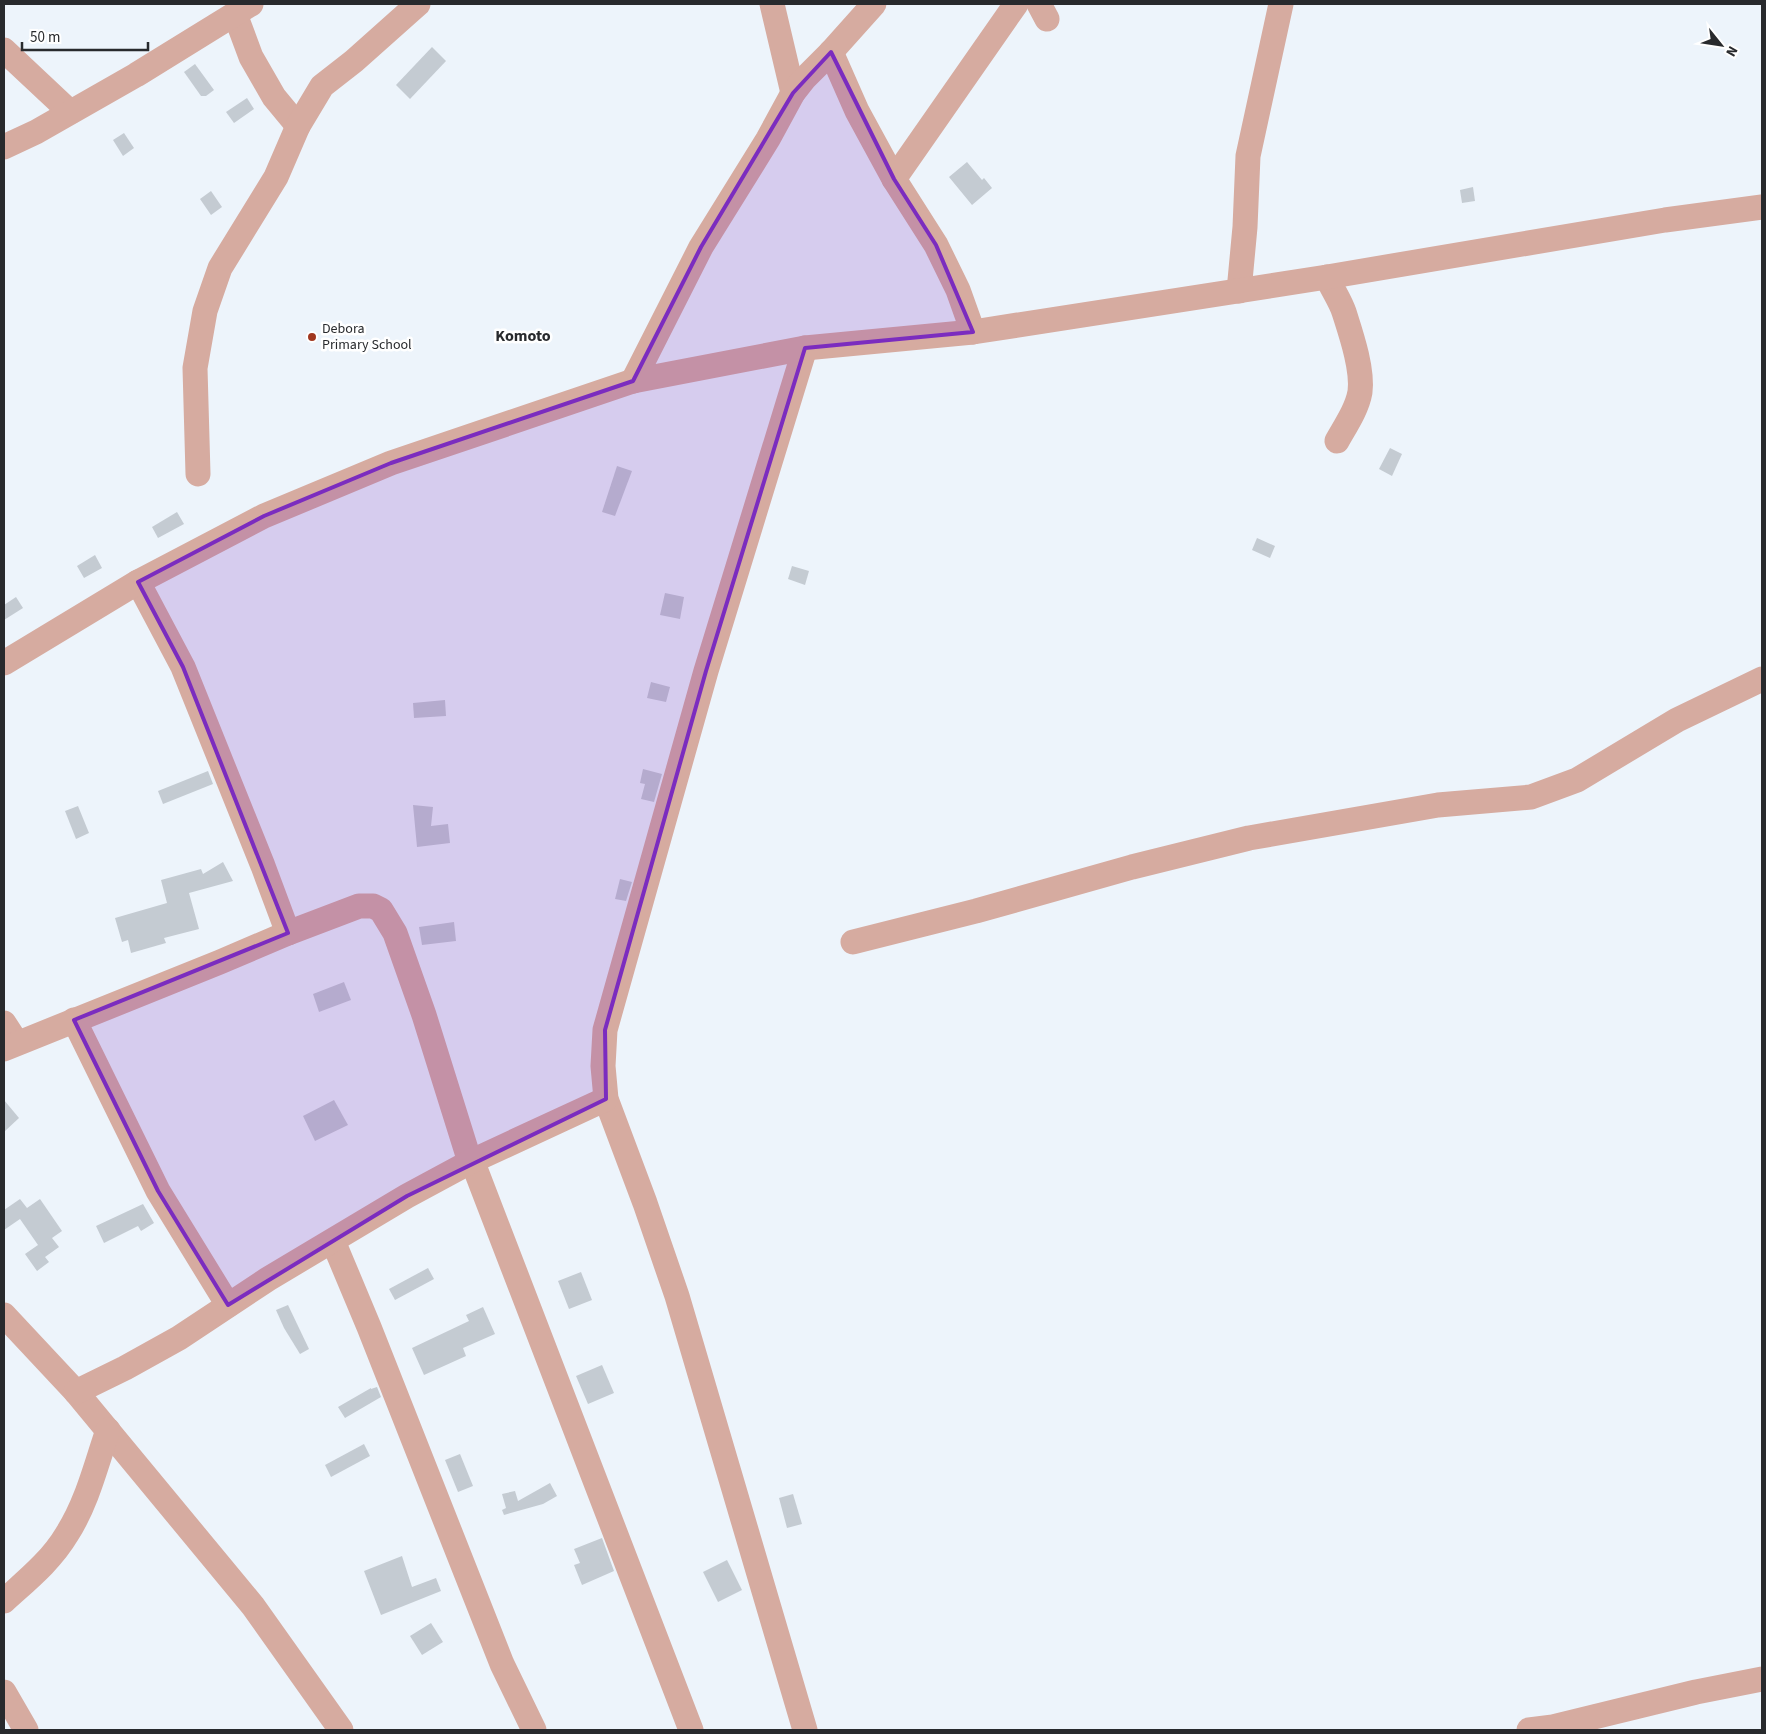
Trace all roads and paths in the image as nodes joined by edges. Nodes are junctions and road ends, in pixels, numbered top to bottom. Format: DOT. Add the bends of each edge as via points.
graph roads {
  1 [pos="418,4"];
  2 [pos="772,4"];
  3 [pos="874,4"];
  4 [pos="1016,4"];
  5 [pos="1282,4"];
  6 [pos="243,9"];
  7 [pos="4,50"];
  8 [pos="831,52"];
  9 [pos="793,93"];
  10 [pos="70,112"];
  11 [pos="298,126"];
  12 [pos="4,147"];
  13 [pos="894,179"];
  14 [pos="1762,207"];
  15 [pos="1326,277"];
  16 [pos="1239,291"];
  17 [pos="973,332"];
  18 [pos="805,348"];
  19 [pos="633,381"];
  20 [pos="1337,441"];
  21 [pos="198,474"];
  22 [pos="138,582"];
  23 [pos="4,663"];
  24 [pos="1762,679"];
  25 [pos="288,933"];
  26 [pos="853,942"];
  27 [pos="74,1020"];
  28 [pos="8,1038"];
  29 [pos="606,1099"];
  30 [pos="470,1162"];
  31 [pos="333,1241"];
  32 [pos="228,1305"];
  33 [pos="4,1315"];
  34 [pos="76,1392"];
  35 [pos="108,1430"];
  36 [pos="4,1601"];
  37 [pos="1762,1679"];
  38 [pos="4,1692"];
  39 [pos="26,1730"];
  40 [pos="341,1730"];
  41 [pos="534,1730"];
  42 [pos="691,1730"];
  43 [pos="805,1730"];
  44 [pos="1529,1730"];
  1 -- 11 [label="street" via="322,86"];
  2 -- 9 [label="street"];
  3 -- 8 [label="street"];
  4 -- 13 [label="street"];
  5 -- 16 [label="street" via="1248,156"];
  6 -- 10 [label="street"];
  6 -- 11 [label="street" via="251,57 274,97"];
  7 -- 10 [label="street"];
  8 -- 9 [label="street"];
  8 -- 13 [label="street" via="857,111"];
  9 -- 19 [label="street" via="701,247"];
  10 -- 12 [label="street"];
  11 -- 21 [label="street" via="276,177 220,268 205,311 195,368"];
  13 -- 17 [label="street" via="936,245 958,290"];
  14 -- 15 [label="street" via="1665,220"];
  15 -- 16 [label="street"];
  15 -- 20 [label="street" via="1343,311 1360,380 1356,407"];
  16 -- 17 [label="street"];
  17 -- 18 [label="street"];
  18 -- 19 [label="street"];
  18 -- 29 [label="street" via="706,671 605,1030 603,1066"];
  19 -- 22 [label="street" via="391,463 264,516"];
  22 -- 23 [label="street"];
  22 -- 25 [label="street" via="184,667"];
  24 -- 26 [label="street" via="1677,720 1577,780 1531,797 1438,805 1250,838"];
  25 -- 27 [label="street"];
  25 -- 30 [label="street" via="359,906 373,906 381,910 395,933 424,1015"];
  27 -- 28 [label="street"];
  27 -- 32 [label="street" via="158,1191"];
  29 -- 30 [label="street"];
  29 -- 43 [label="street" via="678,1296"];
  30 -- 31 [label="street"];
  30 -- 42 [label="street"];
  31 -- 32 [label="street"];
  31 -- 41 [label="street" via="502,1664"];
  32 -- 34 [label="street" via="179,1338"];
  33 -- 34 [label="street"];
  34 -- 35 [label="street"];
  35 -- 36 [label="street" via="85,1497 67,1535 43,1566"];
  35 -- 40 [label="street" via="253,1606"];
  37 -- 44 [label="street"];
  38 -- 39 [label="street"];
}
